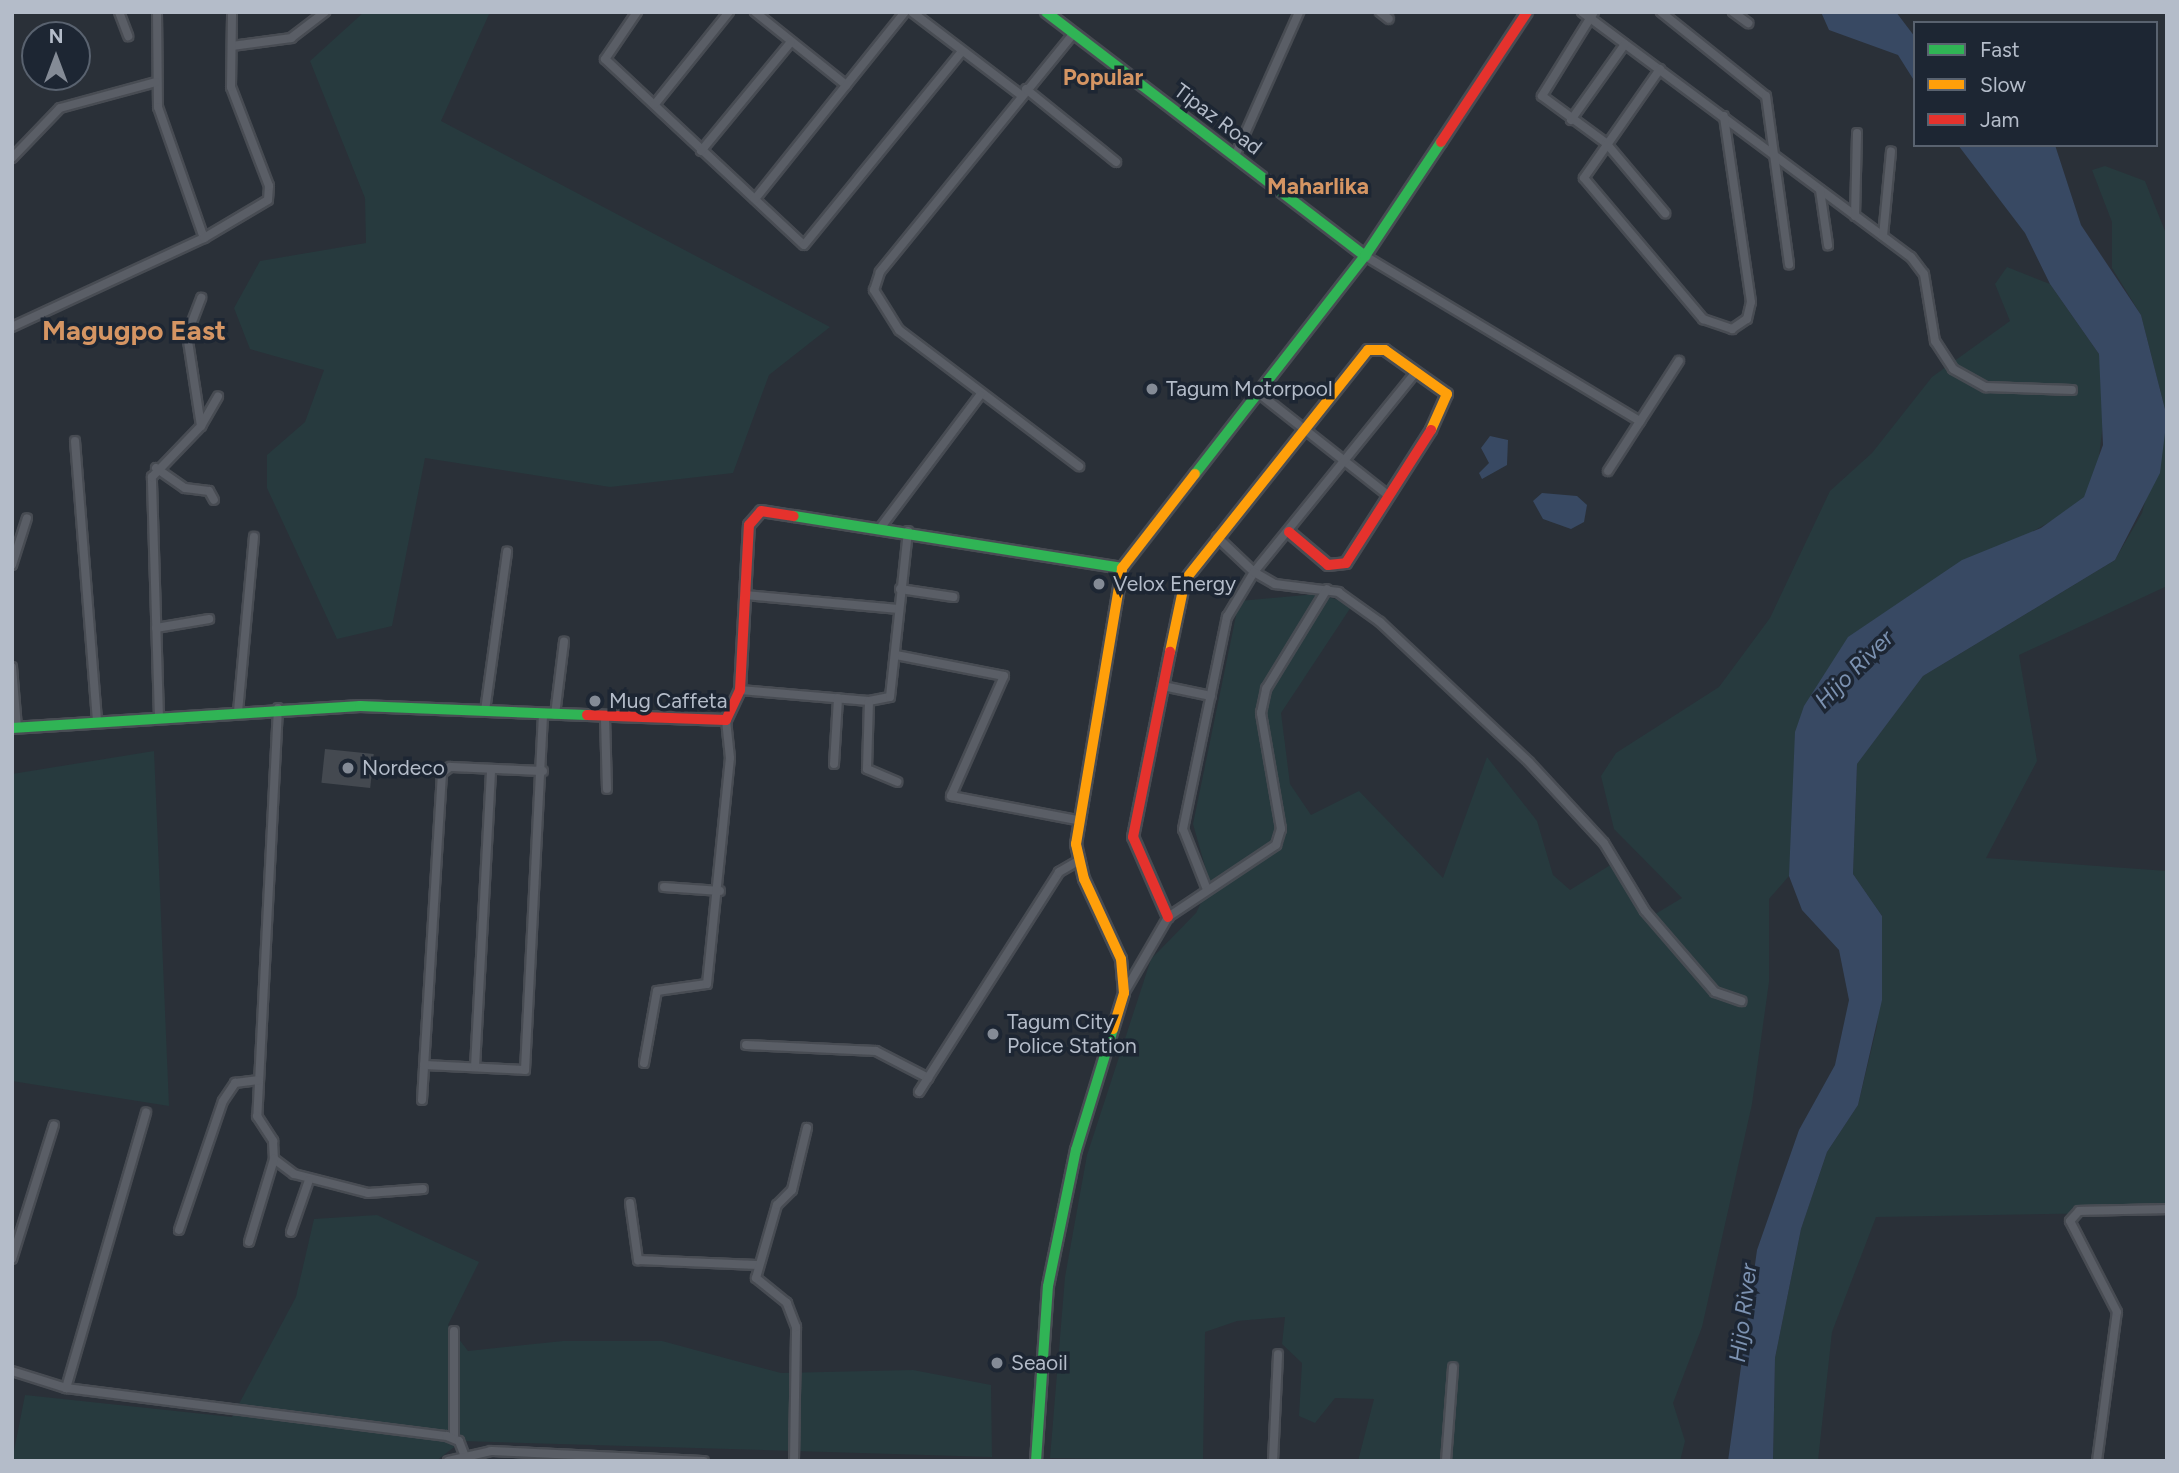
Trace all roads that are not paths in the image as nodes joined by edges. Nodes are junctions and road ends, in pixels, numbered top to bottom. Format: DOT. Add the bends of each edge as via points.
graph roads {
  1 [pos="119,12"];
  2 [pos="158,12"];
  3 [pos="232,12"];
  4 [pos="326,12"];
  5 [pos="636,12"];
  6 [pos="729,12"];
  7 [pos="755,12"];
  8 [pos="905,12"];
  9 [pos="912,12"];
  10 [pos="1046,12"];
  11 [pos="1299,12"];
  12 [pos="1380,12"];
  13 [pos="1527,12"];
  14 [pos="1582,12"];
  15 [pos="1661,12"];
  16 [pos="1733,12"];
  17 [pos="1592,15"];
  18 [pos="1389,19"];
  19 [pos="1748,23"];
  20 [pos="1074,33"];
  21 [pos="128,36"];
  22 [pos="791,42"];
  23 [pos="1625,44"];
  24 [pos="232,46"];
  25 [pos="962,51"];
  26 [pos="1660,69"];
  27 [pos="156,82"];
  28 [pos="846,85"];
  29 [pos="1024,92"];
  30 [pos="655,104"];
  31 [pos="1724,116"];
  32 [pos="1571,120"];
  33 [pos="1857,133"];
  34 [pos="1606,143"];
  35 [pos="1772,148"];
  36 [pos="701,151"];
  37 [pos="1891,151"];
  38 [pos="1235,156"];
  39 [pos="12,158"];
  40 [pos="1116,162"];
  41 [pos="1820,190"];
  42 [pos="754,198"];
  43 [pos="1665,212"];
  44 [pos="1855,216"];
  45 [pos="1883,236"];
  46 [pos="204,237"];
  47 [pos="1828,245"];
  48 [pos="1365,256"];
  49 [pos="1789,264"];
  50 [pos="201,298"];
  51 [pos="12,327"];
  52 [pos="1679,361"];
  53 [pos="1416,372"];
  54 [pos="2072,390"];
  55 [pos="1256,391"];
  56 [pos="980,395"];
  57 [pos="218,396"];
  58 [pos="1640,421"];
  59 [pos="201,426"];
  60 [pos="1305,430"];
  61 [pos="75,441"];
  62 [pos="1345,463"];
  63 [pos="1079,466"];
  64 [pos="156,468"];
  65 [pos="1608,471"];
  66 [pos="1389,496"];
  67 [pos="214,500"];
  68 [pos="27,518"];
  69 [pos="881,527"];
  70 [pos="908,531"];
  71 [pos="1289,532"];
  72 [pos="254,537"];
  73 [pos="1217,537"];
  74 [pos="508,552"];
  75 [pos="12,565"];
  76 [pos="1122,568"];
  77 [pos="1254,572"];
  78 [pos="900,589"];
  79 [pos="1327,589"];
  80 [pos="745,595"];
  81 [pos="953,597"];
  82 [pos="898,608"];
  83 [pos="209,619"];
  84 [pos="156,628"];
  85 [pos="564,642"];
  86 [pos="896,655"];
  87 [pos="12,667"];
  88 [pos="1163,686"];
  89 [pos="740,690"];
  90 [pos="1211,696"];
  91 [pos="838,698"];
  92 [pos="869,701"];
  93 [pos="278,708"];
  94 [pos="485,711"];
  95 [pos="238,712"];
  96 [pos="549,715"];
  97 [pos="159,718"];
  98 [pos="605,718"];
  99 [pos="726,720"];
  100 [pos="97,722"];
  101 [pos="15,728"];
  102 [pos="834,764"];
  103 [pos="491,770"];
  104 [pos="544,771"];
  105 [pos="897,782"];
  106 [pos="607,789"];
  107 [pos="1077,820"];
  108 [pos="1078,861"];
  109 [pos="664,887"];
  110 [pos="1206,887"];
  111 [pos="720,891"];
  112 [pos="1168,917"];
  113 [pos="1125,993"];
  114 [pos="1741,1001"];
  115 [pos="746,1045"];
  116 [pos="644,1063"];
  117 [pos="424,1065"];
  118 [pos="475,1067"];
  119 [pos="928,1078"];
  120 [pos="259,1080"];
  121 [pos="919,1093"];
  122 [pos="422,1100"];
  123 [pos="146,1112"];
  124 [pos="54,1125"];
  125 [pos="807,1128"];
  126 [pos="274,1160"];
  127 [pos="309,1180"];
  128 [pos="423,1189"];
  129 [pos="629,1203"];
  130 [pos="2167,1209"];
  131 [pos="179,1230"];
  132 [pos="291,1232"];
  133 [pos="249,1242"];
  134 [pos="12,1259"];
  135 [pos="757,1265"];
  136 [pos="454,1331"];
  137 [pos="1278,1354"];
  138 [pos="1453,1367"];
  139 [pos="12,1371"];
  140 [pos="66,1388"];
  141 [pos="454,1437"];
  142 [pos="464,1454"];
  143 [pos="448,1461"];
  144 [pos="704,1461"];
  145 [pos="794,1461"];
  146 [pos="1036,1461"];
  147 [pos="1273,1461"];
  148 [pos="1446,1461"];
  149 [pos="2097,1461"];
  1 -- 21 [label="street"];
  2 -- 27 [label="street"];
  3 -- 24 [label="street"];
  4 -- 24 [label="street" via="292,38"];
  5 -- 30 [label="street" via="604,55"];
  6 -- 30 [label="street"];
  7 -- 22 [label="street"];
  8 -- 28 [label="street"];
  9 -- 25 [label="street"];
  10 -- 20 [label="street, Tipaz Road"];
  11 -- 38 [label="street"];
  12 -- 18 [label="street"];
  13 -- 48 [label="street"];
  14 -- 17 [label="street"];
  15 -- 35 [label="street" via="1766,96"];
  16 -- 19 [label="street"];
  17 -- 23 [label="street"];
  17 -- 32 [label="street" via="1542,88 1545,100"];
  20 -- 29 [label="street"];
  20 -- 38 [label="street, Tipaz Road"];
  22 -- 28 [label="street"];
  22 -- 36 [label="street"];
  23 -- 26 [label="street"];
  23 -- 32 [label="street"];
  24 -- 46 [label="street" via="231,87 270,197"];
  25 -- 29 [label="street"];
  25 -- 42 [label="street" via="808,244 798,243"];
  26 -- 31 [label="street"];
  26 -- 34 [label="street"];
  27 -- 39 [label="street" via="60,108"];
  27 -- 46 [label="street" via="158,107"];
  28 -- 42 [label="street"];
  29 -- 40 [label="street"];
  29 -- 56 [label="street" via="880,272 874,289 899,330"];
  30 -- 36 [label="street"];
  31 -- 34 [label="street" via="1751,302 1747,319 1732,329 1703,319 1585,184 1587,165"];
  31 -- 35 [label="street"];
  32 -- 34 [label="street"];
  33 -- 44 [label="street"];
  34 -- 43 [label="street"];
  35 -- 41 [label="street"];
  35 -- 49 [label="street"];
  36 -- 42 [label="street"];
  37 -- 45 [label="street"];
  38 -- 48 [label="street, Tipaz Road"];
  41 -- 44 [label="street"];
  41 -- 47 [label="street"];
  44 -- 45 [label="street"];
  45 -- 54 [label="street" via="1919,265 1935,341 1953,369 1986,387"];
  46 -- 51 [label="street"];
  48 -- 55 [label="street"];
  48 -- 58 [label="street"];
  50 -- 59 [label="street" via="187,335"];
  52 -- 58 [label="street"];
  53 -- 60 [label="street" via="1372,347"];
  53 -- 62 [label="street"];
  53 -- 66 [label="street" via="1447,401"];
  55 -- 60 [label="street"];
  55 -- 76 [label="street"];
  56 -- 63 [label="street"];
  56 -- 69 [label="street"];
  57 -- 59 [label="street"];
  58 -- 65 [label="street"];
  59 -- 64 [label="street"];
  60 -- 62 [label="street"];
  60 -- 73 [label="street"];
  61 -- 100 [label="street"];
  62 -- 66 [label="street"];
  62 -- 71 [label="street"];
  64 -- 67 [label="street" via="185,488 209,491"];
  64 -- 84 [label="street"];
  66 -- 71 [label="street" via="1341,566 1328,565"];
  68 -- 75 [label="street"];
  69 -- 70 [label="street"];
  69 -- 80 [label="street" via="772,510 755,514"];
  70 -- 76 [label="street"];
  70 -- 78 [label="street"];
  71 -- 77 [label="street"];
  72 -- 95 [label="street"];
  73 -- 77 [label="street"];
  73 -- 88 [label="street" via="1179,592"];
  74 -- 94 [label="street"];
  76 -- 107 [label="street"];
  77 -- 79 [label="street" via="1275,584"];
  77 -- 90 [label="street" via="1227,617"];
  78 -- 81 [label="street"];
  78 -- 82 [label="street"];
  79 -- 110 [label="street" via="1266,689 1261,713 1281,829 1276,845 1265,857"];
  79 -- 114 [label="street" via="1347,596 1380,622 1529,762 1604,843 1645,911 1715,992"];
  80 -- 82 [label="street"];
  80 -- 89 [label="street"];
  82 -- 86 [label="street"];
  83 -- 84 [label="street"];
  84 -- 97 [label="street"];
  85 -- 96 [label="street"];
  86 -- 92 [label="street" via="894,693"];
  86 -- 107 [label="street" via="1004,676 951,796"];
  87 -- 101 [label="street"];
  88 -- 90 [label="street"];
  88 -- 112 [label="street" via="1133,837"];
  89 -- 91 [label="street"];
  89 -- 99 [label="street"];
  90 -- 110 [label="street" via="1182,837"];
  91 -- 92 [label="street"];
  91 -- 102 [label="street"];
  92 -- 105 [label="street" via="867,769"];
  93 -- 94 [label="street"];
  93 -- 95 [label="street"];
  93 -- 120 [label="street"];
  94 -- 96 [label="street"];
  95 -- 97 [label="street"];
  96 -- 98 [label="street"];
  96 -- 104 [label="street"];
  97 -- 100 [label="street"];
  98 -- 99 [label="street"];
  98 -- 106 [label="street"];
  99 -- 111 [label="street" via="730,758"];
  100 -- 101 [label="street"];
  103 -- 104 [label="street"];
  103 -- 117 [label="street" via="450,767 440,780"];
  103 -- 118 [label="street"];
  104 -- 118 [label="street" via="525,1070"];
  107 -- 108 [label="street"];
  108 -- 113 [label="street" via="1121,959"];
  108 -- 119 [label="street" via="1059,872"];
  109 -- 111 [label="street"];
  110 -- 112 [label="street"];
  111 -- 116 [label="street" via="707,984 657,991"];
  112 -- 113 [label="street"];
  113 -- 146 [label="street" via="1076,1150 1051,1275 1038,1367"];
  115 -- 119 [label="street" via="876,1051"];
  117 -- 118 [label="street"];
  117 -- 122 [label="street"];
  119 -- 121 [label="street"];
  120 -- 126 [label="street" via="257,1116 270,1135"];
  120 -- 131 [label="street" via="236,1083 223,1101"];
  123 -- 140 [label="street"];
  124 -- 134 [label="street"];
  125 -- 135 [label="street" via="792,1190 776,1205"];
  126 -- 127 [label="street"];
  126 -- 133 [label="street"];
  127 -- 128 [label="street" via="368,1193"];
  127 -- 132 [label="street"];
  129 -- 135 [label="street" via="638,1260"];
  130 -- 149 [label="street" via="2079,1211 2070,1221 2117,1312"];
  135 -- 145 [label="street" via="758,1283 787,1303 796,1327"];
  136 -- 141 [label="street"];
  137 -- 147 [label="street"];
  138 -- 148 [label="street"];
  139 -- 140 [label="street"];
  140 -- 141 [label="street"];
  141 -- 142 [label="street"];
  142 -- 143 [label="street"];
  142 -- 144 [label="street"];
}
